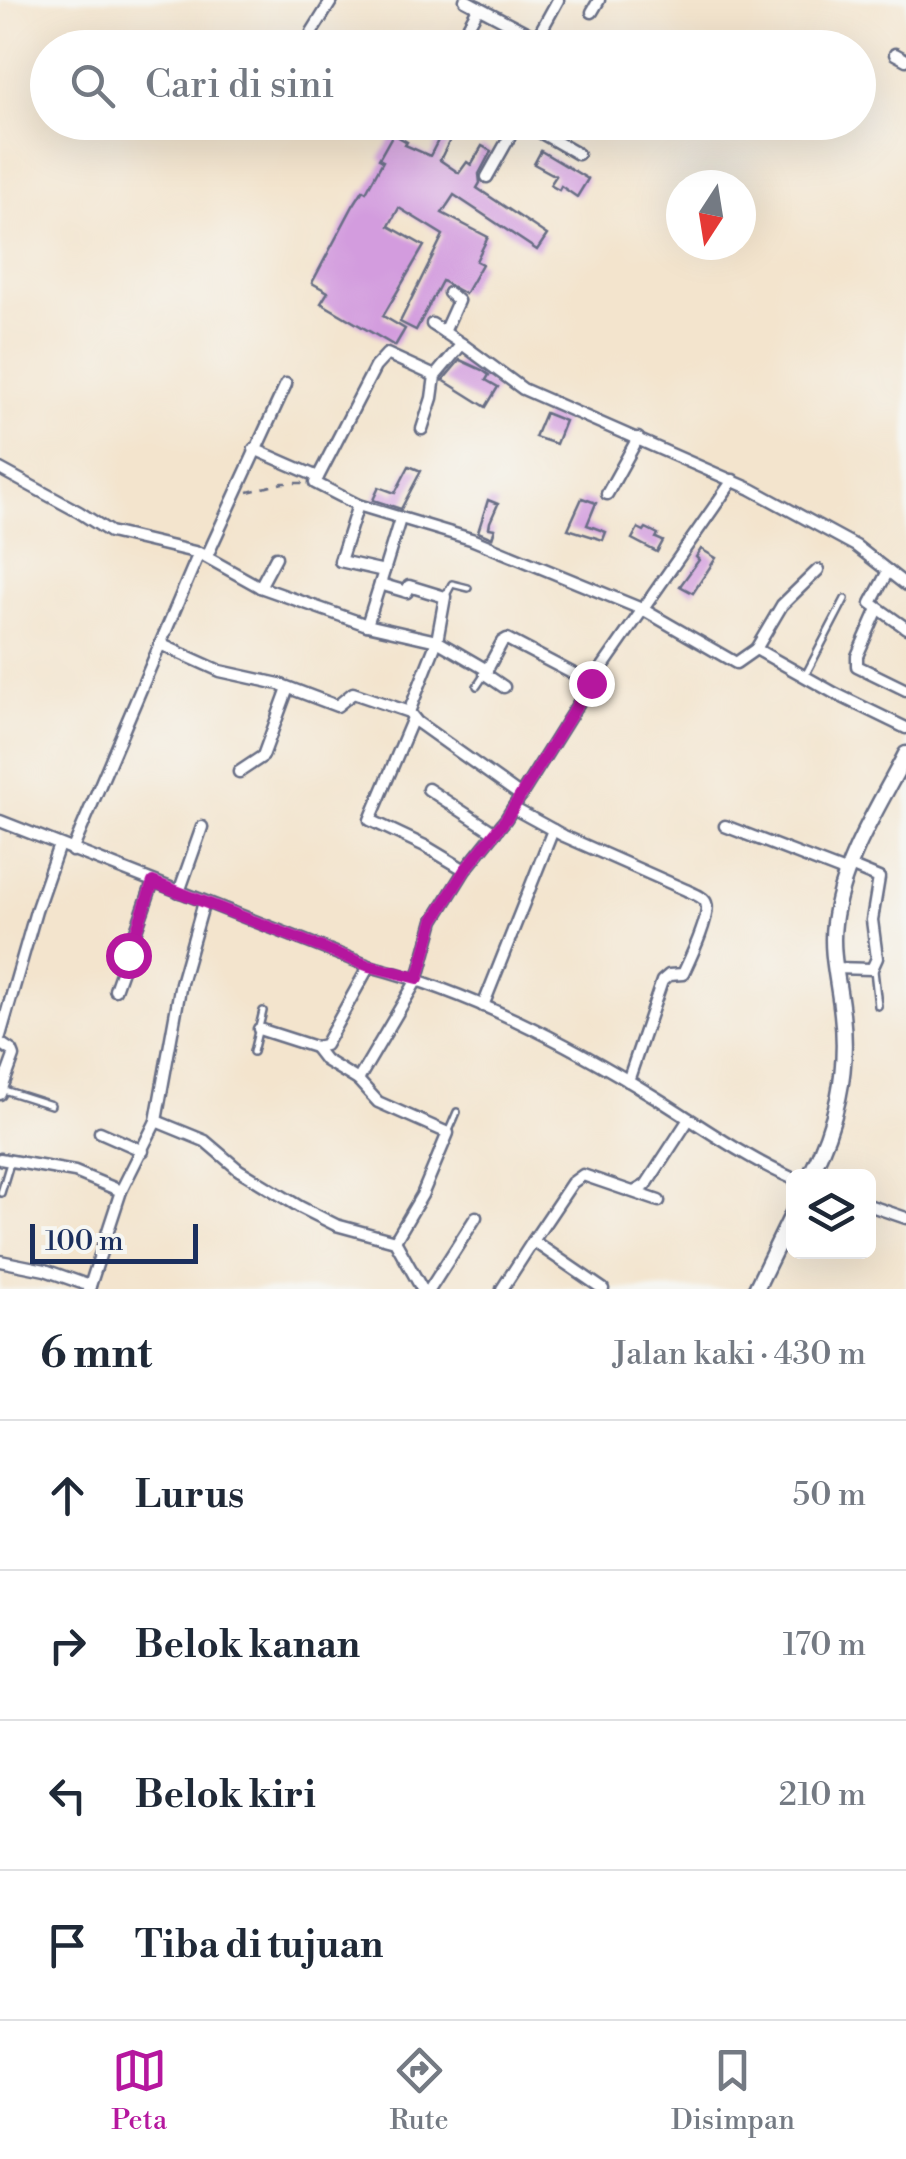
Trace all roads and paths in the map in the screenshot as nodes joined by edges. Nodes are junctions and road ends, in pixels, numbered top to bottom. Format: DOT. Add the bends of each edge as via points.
graph roads {
  1 [pos="332,0"];
  2 [pos="466,0"];
  3 [pos="558,0"];
  4 [pos="599,0"];
  5 [pos="480,8"];
  6 [pos="592,12"];
  7 [pos="313,30"];
  8 [pos="467,30"];
  9 [pos="522,30"];
  10 [pos="541,30"];
  11 [pos="509,140"];
  12 [pos="553,140"];
  13 [pos="578,154"];
  14 [pos="487,177"];
  15 [pos="449,293"];
  16 [pos="432,324"];
  17 [pos="444,332"];
  18 [pos="462,344"];
  19 [pos="435,376"];
  20 [pos="286,384"];
  21 [pos="422,429"];
  22 [pos="638,438"];
  23 [pos="254,449"];
  24 [pos="0,469"];
  25 [pos="317,480"];
  26 [pos="733,480"];
  27 [pos="244,493"];
  28 [pos="607,494"];
  29 [pos="358,505"];
  30 [pos="400,519"];
  31 [pos="203,555"];
  32 [pos="276,557"];
  33 [pos="818,570"];
  34 [pos="888,570"];
  35 [pos="384,572"];
  36 [pos="380,584"];
  37 [pos="906,585"];
  38 [pos="260,587"];
  39 [pos="468,588"];
  40 [pos="445,597"];
  41 [pos="846,599"];
  42 [pos="644,610"];
  43 [pos="877,610"];
  44 [pos="367,624"];
  45 [pos="906,628"];
  46 [pos="437,641"];
  47 [pos="160,644"];
  48 [pos="756,648"];
  49 [pos="486,672"];
  50 [pos="804,677"];
  51 [pos="591,683"];
  52 [pos="477,686"];
  53 [pos="504,687"];
  54 [pos="288,688"];
  55 [pos="906,690"];
  56 [pos="411,715"];
  57 [pos="906,728"];
  58 [pos="906,754"];
  59 [pos="239,772"];
  60 [pos="428,789"];
  61 [pos="520,796"];
  62 [pos="513,808"];
  63 [pos="0,821"];
  64 [pos="725,826"];
  65 [pos="202,827"];
  66 [pos="553,830"];
  67 [pos="496,833"];
  68 [pos="58,846"];
  69 [pos="72,851"];
  70 [pos="853,869"];
  71 [pos="465,870"];
  72 [pos="153,882"];
  73 [pos="179,892"];
  74 [pos="204,902"];
  75 [pos="369,966"];
  76 [pos="874,967"];
  77 [pos="837,969"];
  78 [pos="418,978"];
  79 [pos="115,990"];
  80 [pos="5,1002"];
  81 [pos="483,1006"];
  82 [pos="878,1006"];
  83 [pos="263,1012"];
  84 [pos="258,1029"];
  85 [pos="0,1039"];
  86 [pos="316,1047"];
  87 [pos="253,1052"];
  88 [pos="358,1080"];
  89 [pos="628,1081"];
  90 [pos="1,1092"];
  91 [pos="51,1106"];
  92 [pos="457,1112"];
  93 [pos="688,1119"];
  94 [pos="156,1121"];
  95 [pos="100,1132"];
  96 [pos="448,1132"];
  97 [pos="143,1150"];
  98 [pos="5,1159"];
  99 [pos="813,1169"];
  100 [pos="786,1174"];
  101 [pos="121,1191"];
  102 [pos="634,1192"];
  103 [pos="1,1193"];
  104 [pos="659,1201"];
  105 [pos="876,1209"];
  106 [pos="476,1218"];
  107 [pos="906,1218"];
  108 [pos="786,1227"];
  109 [pos="395,1241"];
  110 [pos="534,1241"];
  111 [pos="0,1260"];
  112 [pos="90,1288"];
  113 [pos="422,1289"];
  114 [pos="430,1289"];
  115 [pos="502,1289"];
  116 [pos="603,1289"];
  117 [pos="756,1289"];
  1 -- 7 [label="street"];
  2 -- 5 [label="street"];
  3 -- 10 [label="street"];
  4 -- 6 [label="street"];
  5 -- 8 [label="street"];
  5 -- 9 [label="street"];
  11 -- 14 [label="street"];
  12 -- 13 [label="street"];
  15 -- 17 [label="street" via="458,301"];
  16 -- 17 [label="street"];
  17 -- 18 [label="street"];
  18 -- 19 [label="street"];
  18 -- 22 [label="street" via="523,389"];
  19 -- 21 [label="street"];
  19 -- 25 [label="street" via="387,354"];
  20 -- 23 [label="street"];
  22 -- 26 [label="street"];
  22 -- 28 [label="street"];
  23 -- 25 [label="street"];
  23 -- 31 [label="street"];
  24 -- 31 [label="street" via="110,532"];
  25 -- 27 [label="path"];
  25 -- 29 [label="street"];
  26 -- 34 [label="street"];
  26 -- 42 [label="street"];
  29 -- 30 [label="street"];
  29 -- 35 [label="street" via="340,561"];
  30 -- 35 [label="street"];
  30 -- 42 [label="street" via="471,539"];
  31 -- 38 [label="street"];
  31 -- 47 [label="street"];
  32 -- 38 [label="street"];
  33 -- 48 [label="street" via="782,606"];
  34 -- 37 [label="street"];
  34 -- 43 [label="street" via="872,600"];
  35 -- 36 [label="street"];
  36 -- 40 [label="street"];
  36 -- 44 [label="street"];
  38 -- 44 [label="street"];
  39 -- 40 [label="lane" via="452,584"];
  40 -- 46 [label="street"];
  41 -- 50 [label="lane"];
  42 -- 48 [label="street" via="736,663"];
  42 -- 51 [label="street"];
  43 -- 45 [label="street"];
  43 -- 55 [label="street" via="857,666"];
  44 -- 46 [label="street"];
  46 -- 49 [label="street"];
  46 -- 56 [label="street"];
  47 -- 54 [label="street" via="220,671"];
  47 -- 69 [label="street"];
  48 -- 50 [label="street"];
  49 -- 51 [label="street" via="509,639"];
  49 -- 52 [label="lane"];
  49 -- 53 [label="street"];
  50 -- 57 [label="street"];
  51 -- 61 [label="street"];
  54 -- 56 [label="street" via="337,706 353,693"];
  54 -- 59 [label="street" via="263,756"];
  56 -- 61 [label="street"];
  56 -- 71 [label="street" via="370,820"];
  58 -- 70 [label="main road"];
  60 -- 67 [label="street"];
  61 -- 62 [label="street"];
  62 -- 66 [label="street"];
  62 -- 67 [label="street"];
  63 -- 68 [label="street"];
  64 -- 70 [label="street"];
  65 -- 73 [label="street"];
  66 -- 81 [label="street"];
  66 -- 89 [label="street" via="707,905 683,974 662,980"];
  67 -- 71 [label="street"];
  68 -- 69 [label="street"];
  68 -- 80 [label="street"];
  69 -- 72 [label="street"];
  70 -- 76 [label="street" via="879,878"];
  70 -- 77 [label="main road" via="834,920"];
  71 -- 78 [label="street" via="434,920"];
  72 -- 73 [label="street"];
  72 -- 79 [label="street"];
  73 -- 74 [label="street"];
  74 -- 75 [label="street"];
  74 -- 94 [label="street"];
  75 -- 78 [label="street"];
  75 -- 86 [label="street" via="329,1042"];
  76 -- 77 [label="street"];
  76 -- 82 [label="lane"];
  77 -- 99 [label="main road" via="845,1072"];
  78 -- 81 [label="street"];
  78 -- 88 [label="street"];
  80 -- 85 [label="street"];
  81 -- 89 [label="street"];
  83 -- 84 [label="lane"];
  84 -- 86 [label="street"];
  84 -- 87 [label="lane"];
  85 -- 90 [label="street" via="14,1054"];
  86 -- 88 [label="street"];
  88 -- 96 [label="street" via="378,1102"];
  89 -- 93 [label="street"];
  90 -- 91 [label="lane"];
  92 -- 96 [label="lane"];
  93 -- 100 [label="street"];
  93 -- 102 [label="street" via="646,1186"];
  94 -- 97 [label="street"];
  94 -- 109 [label="street" via="205,1141 300,1207"];
  95 -- 97 [label="street"];
  96 -- 109 [label="street"];
  97 -- 101 [label="street"];
  98 -- 101 [label="street" via="75,1172"];
  98 -- 103 [label="lane"];
  101 -- 112 [label="street"];
  102 -- 104 [label="street"];
  102 -- 110 [label="street" via="583,1175"];
  105 -- 107 [label="street"];
  106 -- 114 [label="street"];
  108 -- 117 [label="main road"];
  109 -- 113 [label="street"];
  110 -- 115 [label="street"];
  110 -- 116 [label="street"];
  111 -- 112 [label="street"];
}
